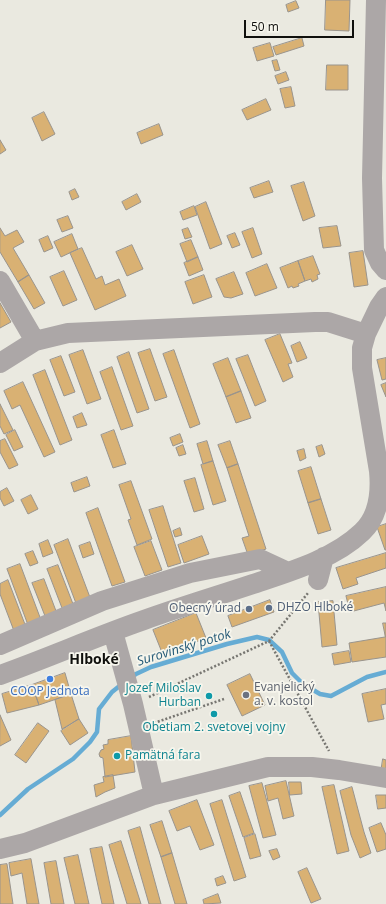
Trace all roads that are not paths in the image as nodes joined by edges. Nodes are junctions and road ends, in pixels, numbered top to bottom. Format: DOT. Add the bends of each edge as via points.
graph roads {
  1 [pos="376,0"];
  2 [pos="386,270"];
  3 [pos="0,281"];
  4 [pos="386,297"];
  5 [pos="366,334"];
  6 [pos="35,341"];
  7 [pos="0,363"];
  8 [pos="324,557"];
  9 [pos="288,572"];
  10 [pos="318,580"];
  11 [pos="113,632"];
  12 [pos="0,645"];
  13 [pos="0,675"];
  14 [pos="386,778"];
  15 [pos="154,795"];
  16 [pos="0,849"];
  1 -- 2 [label="street" via="372,178 374,250"];
  3 -- 6 [label="street"];
  4 -- 5 [label="street"];
  5 -- 6 [label="street" via="328,322 315,322 68,333"];
  5 -- 8 [label="street" via="362,348 362,368 379,471 380,497 363,532"];
  6 -- 7 [label="street"];
  8 -- 9 [label="street"];
  8 -- 10 [label="street"];
  9 -- 11 [label="street"];
  9 -- 12 [label="street" via="260,558 190,573 102,601"];
  11 -- 13 [label="street"];
  11 -- 15 [label="street"];
  14 -- 15 [label="street" via="312,767 268,767"];
  15 -- 16 [label="street" via="25,843"];
}
